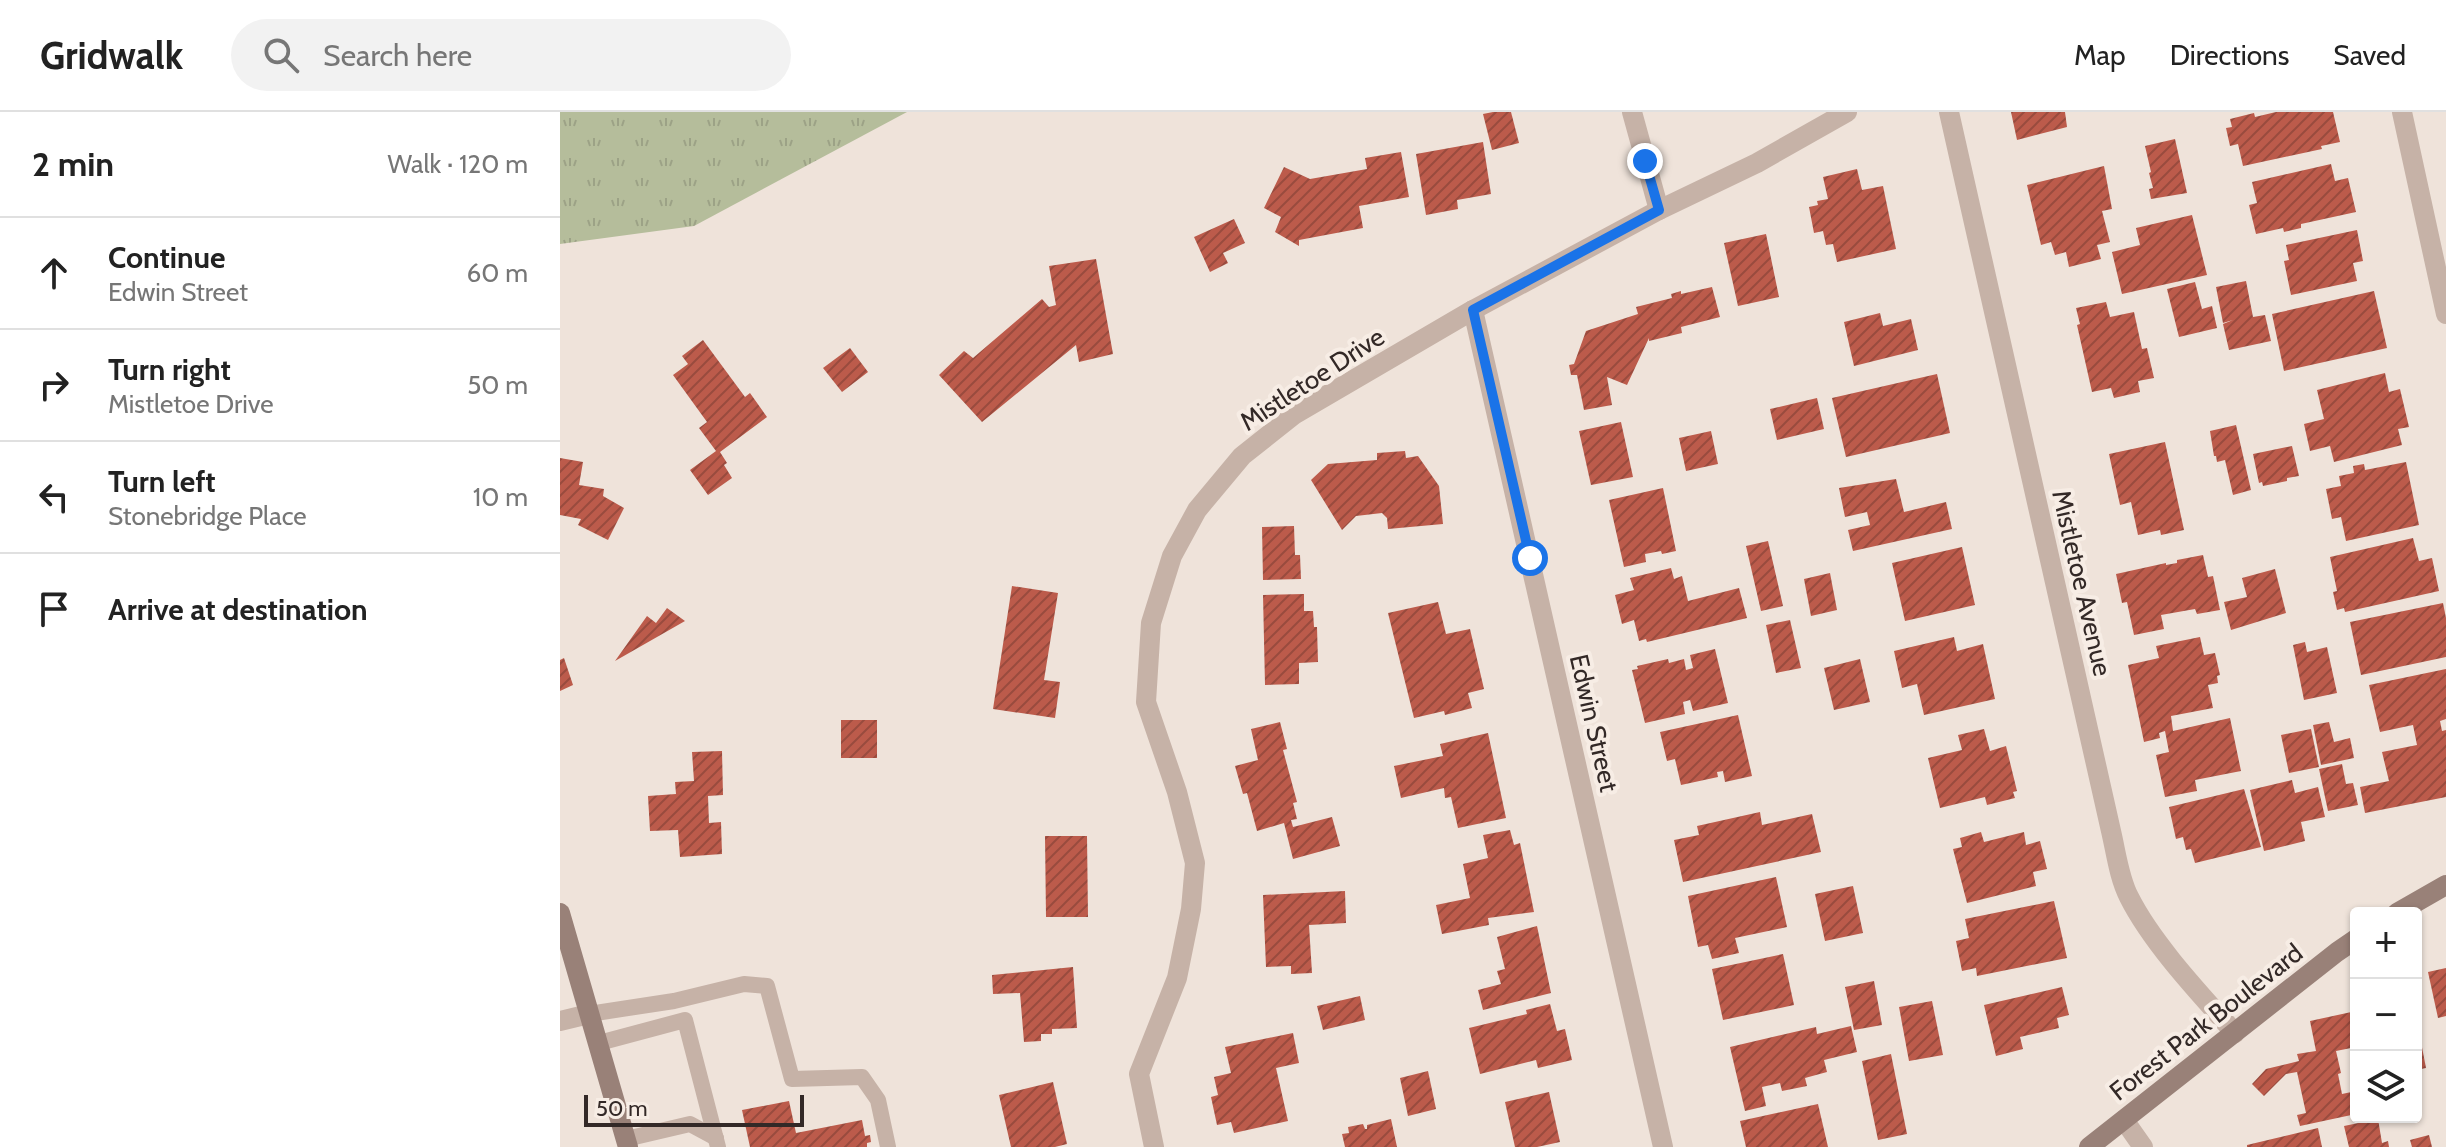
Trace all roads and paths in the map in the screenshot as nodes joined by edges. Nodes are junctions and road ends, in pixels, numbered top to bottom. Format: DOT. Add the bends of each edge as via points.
graph roads {
  1 [pos="1632,112"];
  2 [pos="1847,112"];
  3 [pos="1949,112"];
  4 [pos="2402,112"];
  5 [pos="1659,210"];
  6 [pos="1473,310"];
  7 [pos="2446,314"];
  8 [pos="2446,885"];
  9 [pos="2408,907"];
  10 [pos="560,913"];
  11 [pos="2350,943"];
  12 [pos="589,1014"];
  13 [pos="560,1021"];
  14 [pos="2235,1033"];
  15 [pos="599,1043"];
  16 [pos="2124,1120"];
  17 [pos="627,1143"];
  18 [pos="717,1143"];
  19 [pos="888,1147"];
  20 [pos="1154,1147"];
  21 [pos="1663,1147"];
  22 [pos="2089,1147"];
  23 [pos="2143,1147"];
  1 -- 5 [label="street"];
  2 -- 5 [label="street, Mistletoe Drive"];
  3 -- 14 [label="street, Mistletoe Avenue" via="2128,895 2173,961"];
  4 -- 7 [label="street"];
  5 -- 6 [label="street, Mistletoe Drive"];
  6 -- 20 [label="street, Mistletoe Drive" via="1295,414 1242,456 1197,510 1172,556 1151,623 1146,702 1195,863 1177,978 1139,1074"];
  6 -- 21 [label="street, Edwin Street"];
  8 -- 9 [label="main road"];
  10 -- 12 [label="main road"];
  11 -- 14 [label="main road, Forest Park Boulevard"];
  12 -- 13 [label="street"];
  12 -- 15 [label="main road"];
  12 -- 19 [label="lane" via="744,984 767,986 792,1079 862,1077 878,1100"];
  14 -- 16 [label="main road, Forest Park Boulevard"];
  15 -- 17 [label="main road"];
  15 -- 18 [label="lane" via="685,1020"];
  16 -- 22 [label="main road, Forest Park Boulevard"];
  16 -- 23 [label="street"];
  17 -- 18 [label="lane" via="690,1124"];
}
